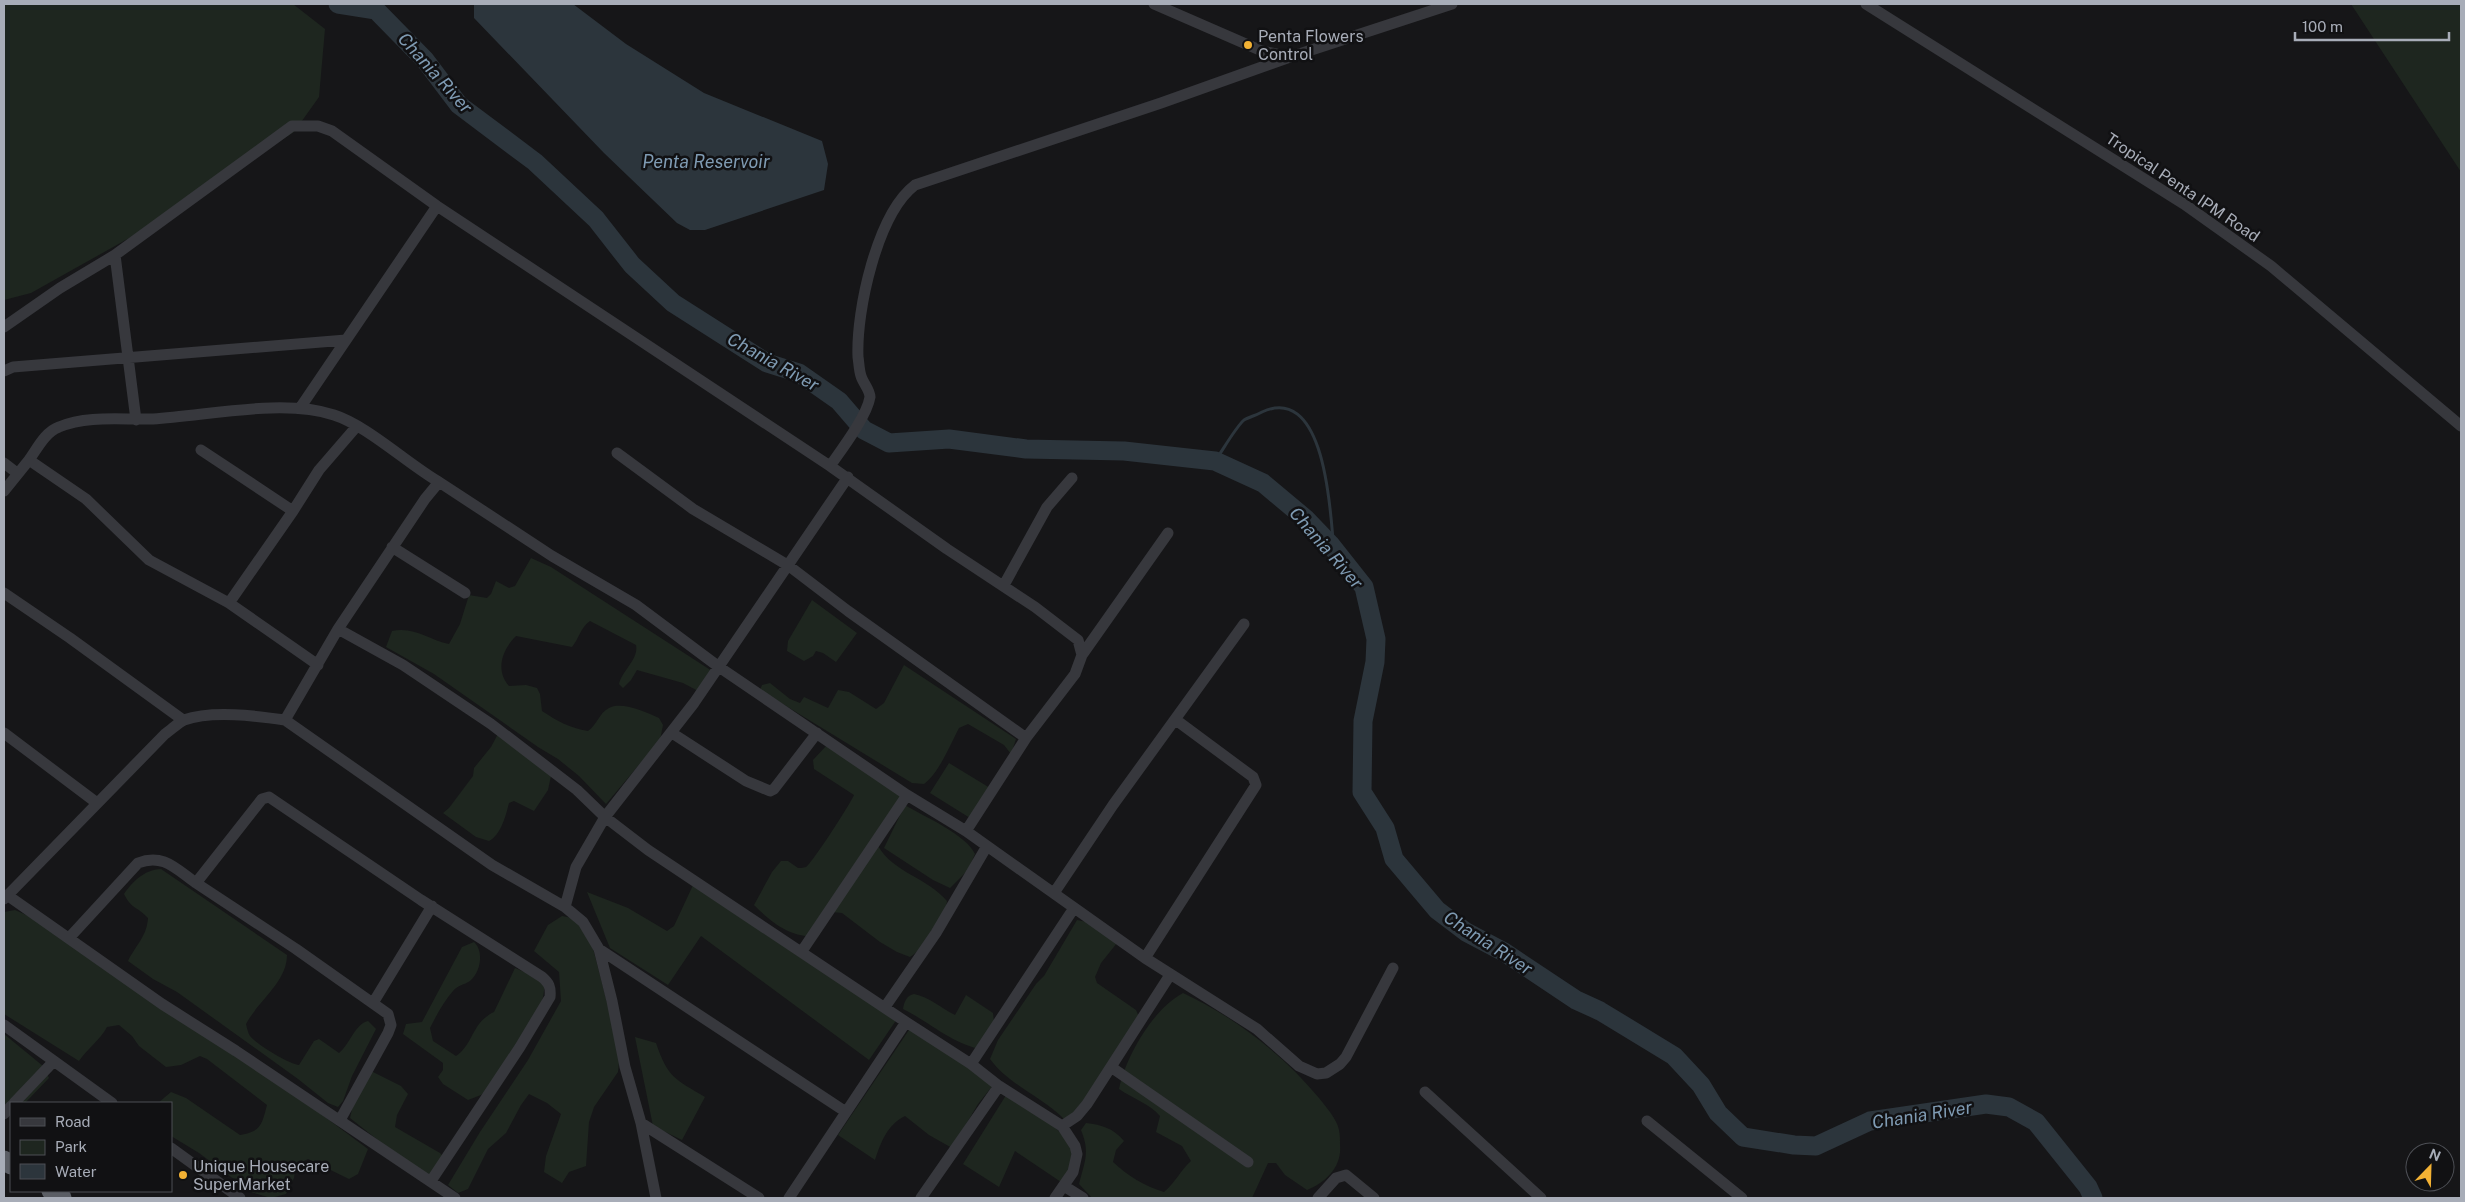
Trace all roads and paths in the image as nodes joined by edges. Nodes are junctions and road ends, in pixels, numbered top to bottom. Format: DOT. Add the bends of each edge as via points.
graph roads {
  1 [pos="1154,4"];
  2 [pos="1452,4"];
  3 [pos="1866,4"];
  4 [pos="1290,57"];
  5 [pos="437,206"];
  6 [pos="115,255"];
  7 [pos="4,327"];
  8 [pos="346,340"];
  9 [pos="127,358"];
  10 [pos="4,371"];
  11 [pos="300,408"];
  12 [pos="136,420"];
  13 [pos="357,426"];
  14 [pos="2461,426"];
  15 [pos="201,450"];
  16 [pos="617,453"];
  17 [pos="29,460"];
  18 [pos="4,463"];
  19 [pos="830,466"];
  20 [pos="17,472"];
  21 [pos="848,478"];
  22 [pos="1072,478"];
  23 [pos="440,482"];
  24 [pos="4,491"];
  25 [pos="293,511"];
  26 [pos="1168,533"];
  27 [pos="392,547"];
  28 [pos="788,566"];
  29 [pos="1004,585"];
  30 [pos="4,593"];
  31 [pos="465,593"];
  32 [pos="229,603"];
  33 [pos="1244,624"];
  34 [pos="338,629"];
  35 [pos="1082,655"];
  36 [pos="318,664"];
  37 [pos="719,667"];
  38 [pos="184,720"];
  39 [pos="285,720"];
  40 [pos="1176,720"];
  41 [pos="4,733"];
  42 [pos="672,733"];
  43 [pos="817,734"];
  44 [pos="1026,738"];
  45 [pos="907,795"];
  46 [pos="96,803"];
  47 [pos="605,817"];
  48 [pos="966,831"];
  49 [pos="987,846"];
  50 [pos="196,883"];
  51 [pos="1054,893"];
  52 [pos="6,897"];
  53 [pos="432,906"];
  54 [pos="565,907"];
  55 [pos="1074,908"];
  56 [pos="69,938"];
  57 [pos="599,949"];
  58 [pos="802,951"];
  59 [pos="1145,958"];
  60 [pos="1393,968"];
  61 [pos="1170,975"];
  62 [pos="373,1002"];
  63 [pos="885,1007"];
  64 [pos="906,1022"];
  65 [pos="4,1025"];
  66 [pos="54,1061"];
  67 [pos="971,1064"];
  68 [pos="1112,1067"];
  69 [pos="999,1086"];
  70 [pos="1425,1092"];
  71 [pos="15,1102"];
  72 [pos="111,1102"];
  73 [pos="846,1112"];
  74 [pos="340,1120"];
  75 [pos="1647,1121"];
  76 [pos="641,1123"];
  77 [pos="1062,1126"];
  78 [pos="172,1149"];
  79 [pos="1248,1162"];
  80 [pos="431,1181"];
  81 [pos="1064,1186"];
  82 [pos="240,1198"];
  83 [pos="455,1198"];
  84 [pos="656,1198"];
  85 [pos="759,1198"];
  86 [pos="789,1198"];
  87 [pos="921,1198"];
  88 [pos="1055,1198"];
  89 [pos="1083,1198"];
  90 [pos="1318,1198"];
  91 [pos="1374,1198"];
  92 [pos="1540,1198"];
  93 [pos="1742,1198"];
  1 -- 4 [label="street" via="1256,48"];
  2 -- 4 [label="street"];
  3 -- 14 [label="street, Tropical Penta IPM Road" via="2184,204 2263,260"];
  4 -- 19 [label="street" via="907,191 878,245 862,299 858,359 861,376 870,393 869,399 856,428"];
  5 -- 6 [label="street" via="332,131 318,126 292,126"];
  5 -- 8 [label="street"];
  5 -- 19 [label="street"];
  6 -- 7 [label="street"];
  6 -- 9 [label="street"];
  8 -- 9 [label="street"];
  8 -- 11 [label="street"];
  9 -- 10 [label="street" via="13,367"];
  9 -- 12 [label="street"];
  11 -- 12 [label="street"];
  11 -- 13 [label="street" via="322,411"];
  12 -- 17 [label="street" via="87,420 56,427"];
  13 -- 23 [label="street"];
  13 -- 25 [label="street" via="319,470"];
  15 -- 25 [label="street"];
  16 -- 28 [label="street" via="692,509"];
  17 -- 20 [label="street"];
  17 -- 32 [label="street" via="86,500 148,560"];
  18 -- 20 [label="street"];
  19 -- 21 [label="street"];
  20 -- 24 [label="street"];
  21 -- 28 [label="street"];
  21 -- 29 [label="street" via="947,549"];
  22 -- 29 [label="street" via="1047,508"];
  23 -- 27 [label="street"];
  23 -- 37 [label="street" via="552,556 636,605"];
  25 -- 32 [label="street"];
  26 -- 35 [label="street"];
  27 -- 31 [label="street"];
  27 -- 34 [label="street"];
  28 -- 37 [label="street"];
  28 -- 44 [label="street"];
  29 -- 35 [label="street" via="1078,640"];
  30 -- 38 [label="street"];
  32 -- 36 [label="street"];
  33 -- 40 [label="street"];
  34 -- 36 [label="street"];
  34 -- 47 [label="street" via="403,665 492,724 577,790"];
  35 -- 44 [label="street" via="1074,674"];
  36 -- 39 [label="street"];
  37 -- 42 [label="street"];
  37 -- 43 [label="street"];
  38 -- 39 [label="street" via="212,716"];
  38 -- 46 [label="street" via="165,734"];
  39 -- 54 [label="street" via="492,865"];
  40 -- 51 [label="street"];
  40 -- 59 [label="street" via="1252,777 1256,785"];
  41 -- 46 [label="street"];
  42 -- 43 [label="street" via="746,781 770,792"];
  42 -- 47 [label="street"];
  43 -- 45 [label="street"];
  44 -- 48 [label="street"];
  45 -- 48 [label="street"];
  45 -- 58 [label="street"];
  46 -- 52 [label="street"];
  47 -- 54 [label="street" via="579,860"];
  47 -- 58 [label="street" via="648,850"];
  48 -- 49 [label="street"];
  49 -- 51 [label="street"];
  49 -- 63 [label="street" via="936,933"];
  50 -- 53 [label="street" via="262,799 268,797"];
  50 -- 56 [label="street" via="166,862 154,858 138,863"];
  50 -- 62 [label="street"];
  51 -- 55 [label="street"];
  52 -- 56 [label="street"];
  53 -- 62 [label="street"];
  53 -- 80 [label="street" via="542,977 551,989 550,997 520,1047"];
  54 -- 57 [label="street" via="583,922"];
  55 -- 59 [label="street"];
  55 -- 67 [label="street"];
  56 -- 74 [label="street" via="162,1004"];
  57 -- 73 [label="street"];
  57 -- 76 [label="street"];
  58 -- 63 [label="street"];
  59 -- 61 [label="street"];
  60 -- 61 [label="street" via="1346,1057 1333,1069 1317,1074 1299,1066 1235,1014"];
  61 -- 68 [label="street"];
  62 -- 74 [label="street" via="388,1014 391,1025 371,1068"];
  63 -- 64 [label="street"];
  64 -- 67 [label="street"];
  64 -- 73 [label="street"];
  65 -- 66 [label="street"];
  66 -- 71 [label="street"];
  66 -- 72 [label="street"];
  67 -- 69 [label="street"];
  68 -- 77 [label="street" via="1082,1110"];
  68 -- 79 [label="street"];
  69 -- 77 [label="street"];
  69 -- 87 [label="street"];
  70 -- 92 [label="street"];
  73 -- 86 [label="street"];
  74 -- 80 [label="street"];
  75 -- 93 [label="street"];
  76 -- 84 [label="street"];
  76 -- 85 [label="street"];
  77 -- 81 [label="street" via="1077,1154 1073,1172"];
  78 -- 82 [label="street"];
  80 -- 83 [label="street"];
  81 -- 88 [label="street"];
  81 -- 89 [label="street"];
  90 -- 91 [label="street" via="1336,1178 1346,1175"];
}
